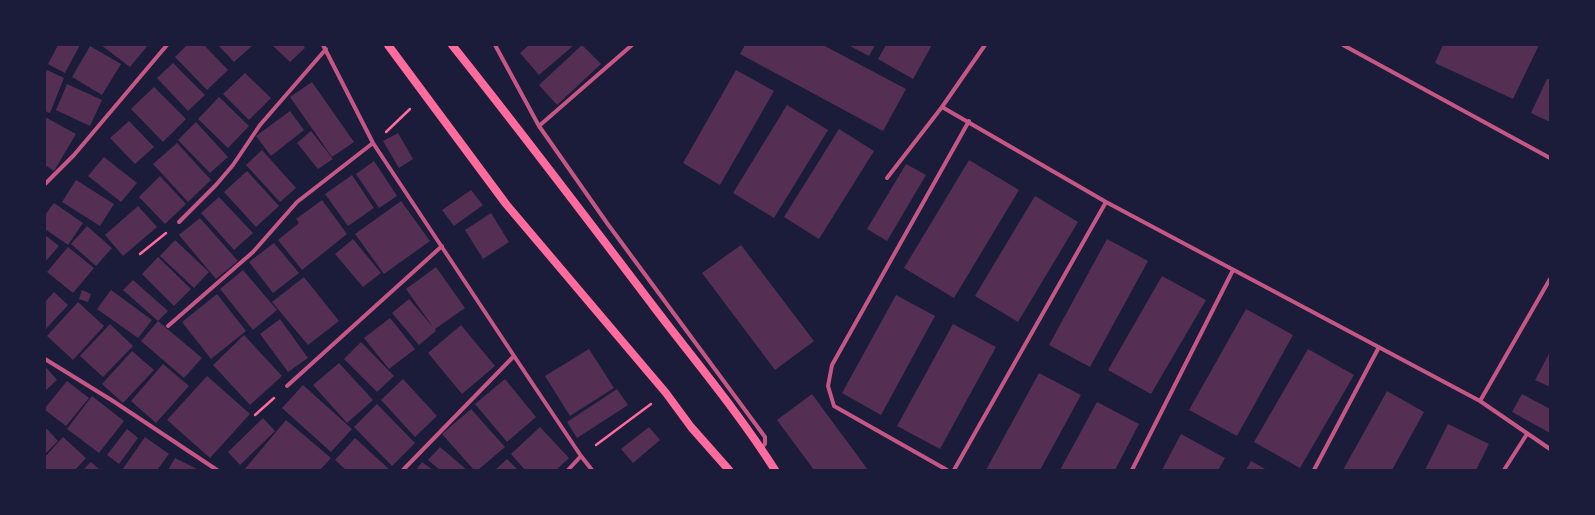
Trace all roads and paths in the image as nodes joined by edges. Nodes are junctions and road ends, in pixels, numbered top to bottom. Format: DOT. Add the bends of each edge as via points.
graph roads {
  1 [pos="166,45"];
  2 [pos="388,45"];
  3 [pos="452,45"];
  4 [pos="495,45"];
  5 [pos="632,45"];
  6 [pos="985,45"];
  7 [pos="1343,45"];
  8 [pos="324,47"];
  9 [pos="426,95"];
  10 [pos="942,107"];
  11 [pos="968,122"];
  12 [pos="539,126"];
  13 [pos="373,144"];
  14 [pos="1550,158"];
  15 [pos="887,178"];
  16 [pos="45,184"];
  17 [pos="1106,202"];
  18 [pos="179,222"];
  19 [pos="442,246"];
  20 [pos="140,254"];
  21 [pos="1232,270"];
  22 [pos="1550,279"];
  23 [pos="168,326"];
  24 [pos="1379,347"];
  25 [pos="514,356"];
  26 [pos="45,359"];
  27 [pos="287,386"];
  28 [pos="666,393"];
  29 [pos="1480,401"];
  30 [pos="256,415"];
  31 [pos="1527,434"];
  32 [pos="761,448"];
  33 [pos="1550,449"];
  34 [pos="581,456"];
  35 [pos="217,470"];
  36 [pos="403,470"];
  37 [pos="568,470"];
  38 [pos="592,470"];
  39 [pos="729,470"];
  40 [pos="775,470"];
  41 [pos="947,470"];
  42 [pos="954,470"];
  43 [pos="1132,470"];
  44 [pos="1314,470"];
  45 [pos="1504,470"];
  1 -- 16 [label="street" via="74,155"];
  2 -- 9 [label="main road"];
  3 -- 32 [label="main road" via="529,142"];
  4 -- 12 [label="street"];
  5 -- 12 [label="street"];
  6 -- 10 [label="street"];
  7 -- 14 [label="street"];
  8 -- 13 [label="street"];
  8 -- 18 [label="street" via="260,125 229,170"];
  9 -- 13 [label="path"];
  9 -- 28 [label="main road" via="506,204"];
  10 -- 11 [label="street"];
  10 -- 15 [label="street"];
  11 -- 17 [label="street"];
  11 -- 41 [label="street" via="832,365 828,386 834,406"];
  12 -- 32 [label="street" via="616,236 766,437"];
  13 -- 19 [label="street"];
  13 -- 23 [label="street" via="297,202 253,252"];
  17 -- 21 [label="street"];
  17 -- 42 [label="street"];
  18 -- 20 [label="path"];
  19 -- 25 [label="street"];
  19 -- 27 [label="street"];
  21 -- 24 [label="street"];
  21 -- 43 [label="street"];
  22 -- 29 [label="street"];
  24 -- 29 [label="street"];
  24 -- 44 [label="street"];
  25 -- 34 [label="street"];
  25 -- 36 [label="street"];
  26 -- 35 [label="street"];
  27 -- 30 [label="path"];
  28 -- 34 [label="path"];
  28 -- 39 [label="main road" via="691,427"];
  29 -- 31 [label="street"];
  31 -- 33 [label="street"];
  31 -- 45 [label="street"];
  32 -- 40 [label="main road"];
  34 -- 37 [label="street"];
  34 -- 38 [label="street"];
}
